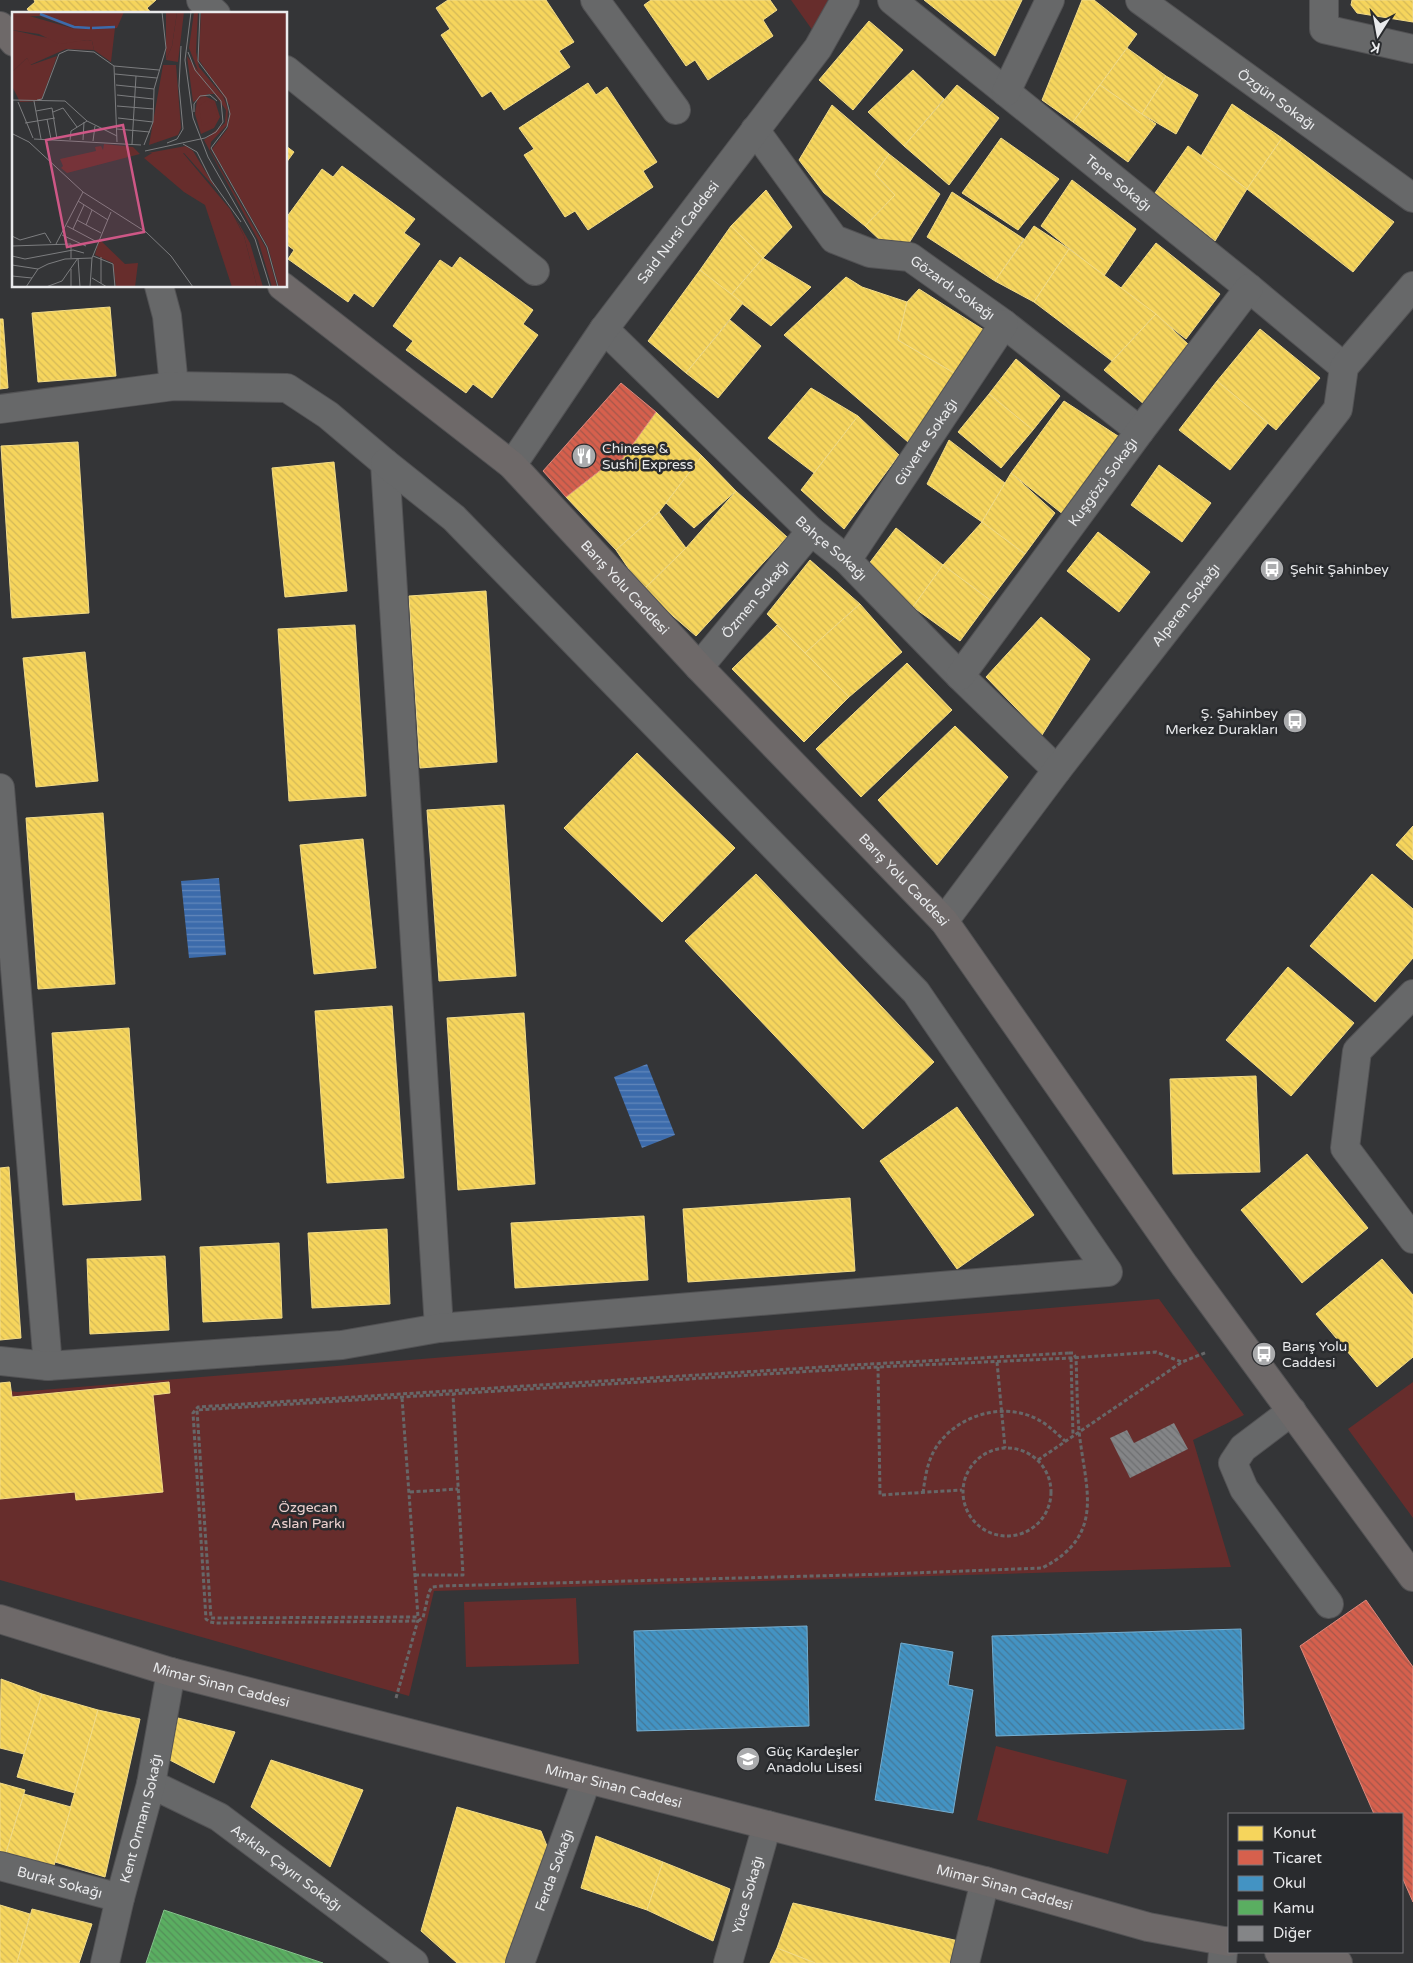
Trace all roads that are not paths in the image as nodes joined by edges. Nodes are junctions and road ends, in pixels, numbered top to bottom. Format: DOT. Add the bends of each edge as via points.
graph roads {
  1 [pos="595,0"];
  2 [pos="845,0"];
  3 [pos="892,0"];
  4 [pos="1050,0"];
  5 [pos="1140,0"];
  6 [pos="1324,0"];
  7 [pos="0,26"];
  8 [pos="12,40"];
  9 [pos="1413,49"];
  10 [pos="288,72"];
  11 [pos="1006,92"];
  12 [pos="676,110"];
  13 [pos="755,130"];
  14 [pos="1413,198"];
  15 [pos="535,271"];
  16 [pos="1413,286"];
  17 [pos="160,288"];
  18 [pos="285,288"];
  19 [pos="1248,288"];
  20 [pos="1004,324"];
  21 [pos="604,329"];
  22 [pos="1344,368"];
  23 [pos="174,386"];
  24 [pos="0,408"];
  25 [pos="1140,431"];
  26 [pos="385,463"];
  27 [pos="512,464"];
  28 [pos="812,531"];
  29 [pos="847,560"];
  30 [pos="699,667"];
  31 [pos="960,676"];
  32 [pos="1057,770"];
  33 [pos="0,788"];
  34 [pos="944,921"];
  35 [pos="1413,994"];
  36 [pos="1413,1239"];
  37 [pos="439,1328"];
  38 [pos="0,1361"];
  39 [pos="48,1366"];
  40 [pos="1292,1411"];
  41 [pos="1413,1577"];
  42 [pos="1329,1604"];
  43 [pos="0,1619"];
  44 [pos="171,1672"];
  45 [pos="587,1779"];
  46 [pos="151,1784"];
  47 [pos="767,1825"];
  48 [pos="0,1866"];
  49 [pos="985,1880"];
  50 [pos="120,1898"];
  51 [pos="1225,1949"];
  52 [pos="1285,1953"];
  53 [pos="1328,1962"];
  54 [pos="105,1963"];
  55 [pos="414,1963"];
  56 [pos="520,1963"];
  57 [pos="728,1963"];
  58 [pos="965,1963"];
  1 -- 12 [label="street"];
  2 -- 13 [label="street, Said Nursi Caddesi" via="818,48"];
  3 -- 11 [label="street, Tepe Sokağı"];
  4 -- 11 [label="street"];
  5 -- 14 [label="street, Özgün Sokağı"];
  6 -- 9 [label="street" via="1324,29"];
  7 -- 8 [label="main road"];
  10 -- 15 [label="street"];
  11 -- 19 [label="street, Tepe Sokağı"];
  13 -- 20 [label="street, Gözardı Sokağı" via="834,239 870,254 910,258"];
  13 -- 21 [label="street, Said Nursi Caddesi"];
  16 -- 22 [label="street"];
  17 -- 23 [label="street" via="167,316"];
  18 -- 27 [label="main road, Barış Yolu Caddesi"];
  19 -- 22 [label="street, Tepe Sokağı"];
  19 -- 25 [label="street, Kuşgözü Sokağı"];
  20 -- 25 [label="street, Gözardı Sokağı"];
  20 -- 29 [label="street, Güverte Sokağı"];
  21 -- 27 [label="street, Said Nursi Caddesi"];
  21 -- 28 [label="street, Bahçe Sokağı"];
  22 -- 32 [label="street, Alperen Sokağı" via="1338,409"];
  23 -- 24 [label="street"];
  23 -- 26 [label="street" via="287,388 328,415"];
  25 -- 31 [label="street, Kuşgözü Sokağı"];
  26 -- 37 [label="street"];
  26 -- 37 [label="street" via="454,518 916,992 1108,1272"];
  27 -- 30 [label="main road, Barış Yolu Caddesi"];
  28 -- 29 [label="street, Bahçe Sokağı"];
  28 -- 30 [label="street, Özmen Sokağı"];
  29 -- 31 [label="street, Bahçe Sokağı"];
  30 -- 34 [label="main road, Barış Yolu Caddesi"];
  31 -- 32 [label="street, Bahçe Sokağı"];
  32 -- 34 [label="street, Alperen Sokağı"];
  33 -- 39 [label="street"];
  34 -- 40 [label="main road, Barış Yolu Caddesi" via="1184,1265"];
  35 -- 36 [label="street" via="1357,1051 1346,1148"];
  37 -- 39 [label="street" via="342,1345"];
  38 -- 39 [label="street"];
  40 -- 41 [label="main road, Barış Yolu Caddesi"];
  40 -- 42 [label="street" via="1243,1448 1233,1463 1244,1489"];
  43 -- 44 [label="main road, Mimar Sinan Caddesi"];
  44 -- 45 [label="main road, Mimar Sinan Caddesi"];
  44 -- 46 [label="street, Kent Ormanı Sokağı"];
  45 -- 47 [label="main road, Mimar Sinan Caddesi"];
  45 -- 56 [label="street, Ferda Sokağı"];
  46 -- 50 [label="street, Kent Ormanı Sokağı"];
  46 -- 55 [label="street, Aşıklar Çayırı Sokağı" via="219,1817"];
  47 -- 49 [label="main road, Mimar Sinan Caddesi"];
  47 -- 57 [label="street, Yüce Sokağı"];
  48 -- 50 [label="street, Burak Sokağı"];
  49 -- 51 [label="main road, Mimar Sinan Caddesi"];
  49 -- 58 [label="street"];
  50 -- 54 [label="street, Kent Ormanı Sokağı"];
  52 -- 53 [label="main road"];
}
